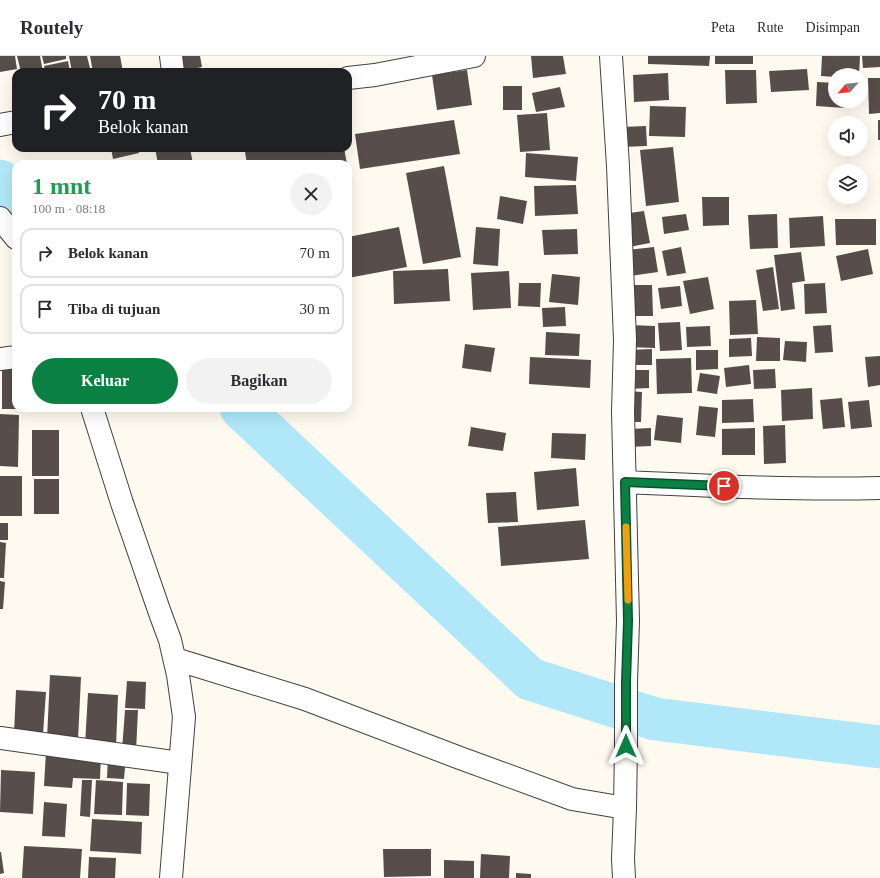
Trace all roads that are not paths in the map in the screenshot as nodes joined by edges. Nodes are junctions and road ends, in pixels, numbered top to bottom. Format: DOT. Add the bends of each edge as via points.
graph roads {
  1 [pos="171,56"];
  2 [pos="474,56"];
  3 [pos="611,56"];
  4 [pos="173,68"];
  5 [pos="352,78"];
  6 [pos="0,218"];
  7 [pos="12,233"];
  8 [pos="12,358"];
  9 [pos="0,359"];
  10 [pos="93,412"];
  11 [pos="625,482"];
  12 [pos="880,488"];
  13 [pos="175,659"];
  14 [pos="0,738"];
  15 [pos="180,763"];
  16 [pos="625,808"];
  17 [pos="171,878"];
  18 [pos="624,878"];
  1 -- 4 [label="street"];
  2 -- 5 [label="street"];
  3 -- 11 [label="street" via="625,340"];
  6 -- 7 [label="street"];
  8 -- 9 [label="street"];
  10 -- 13 [label="street"];
  11 -- 12 [label="street" via="827,489"];
  11 -- 16 [label="street" via="628,621"];
  13 -- 15 [label="street" via="184,717"];
  13 -- 16 [label="street" via="305,699 572,799"];
  14 -- 15 [label="street"];
  15 -- 17 [label="street"];
  16 -- 18 [label="street"];
}
